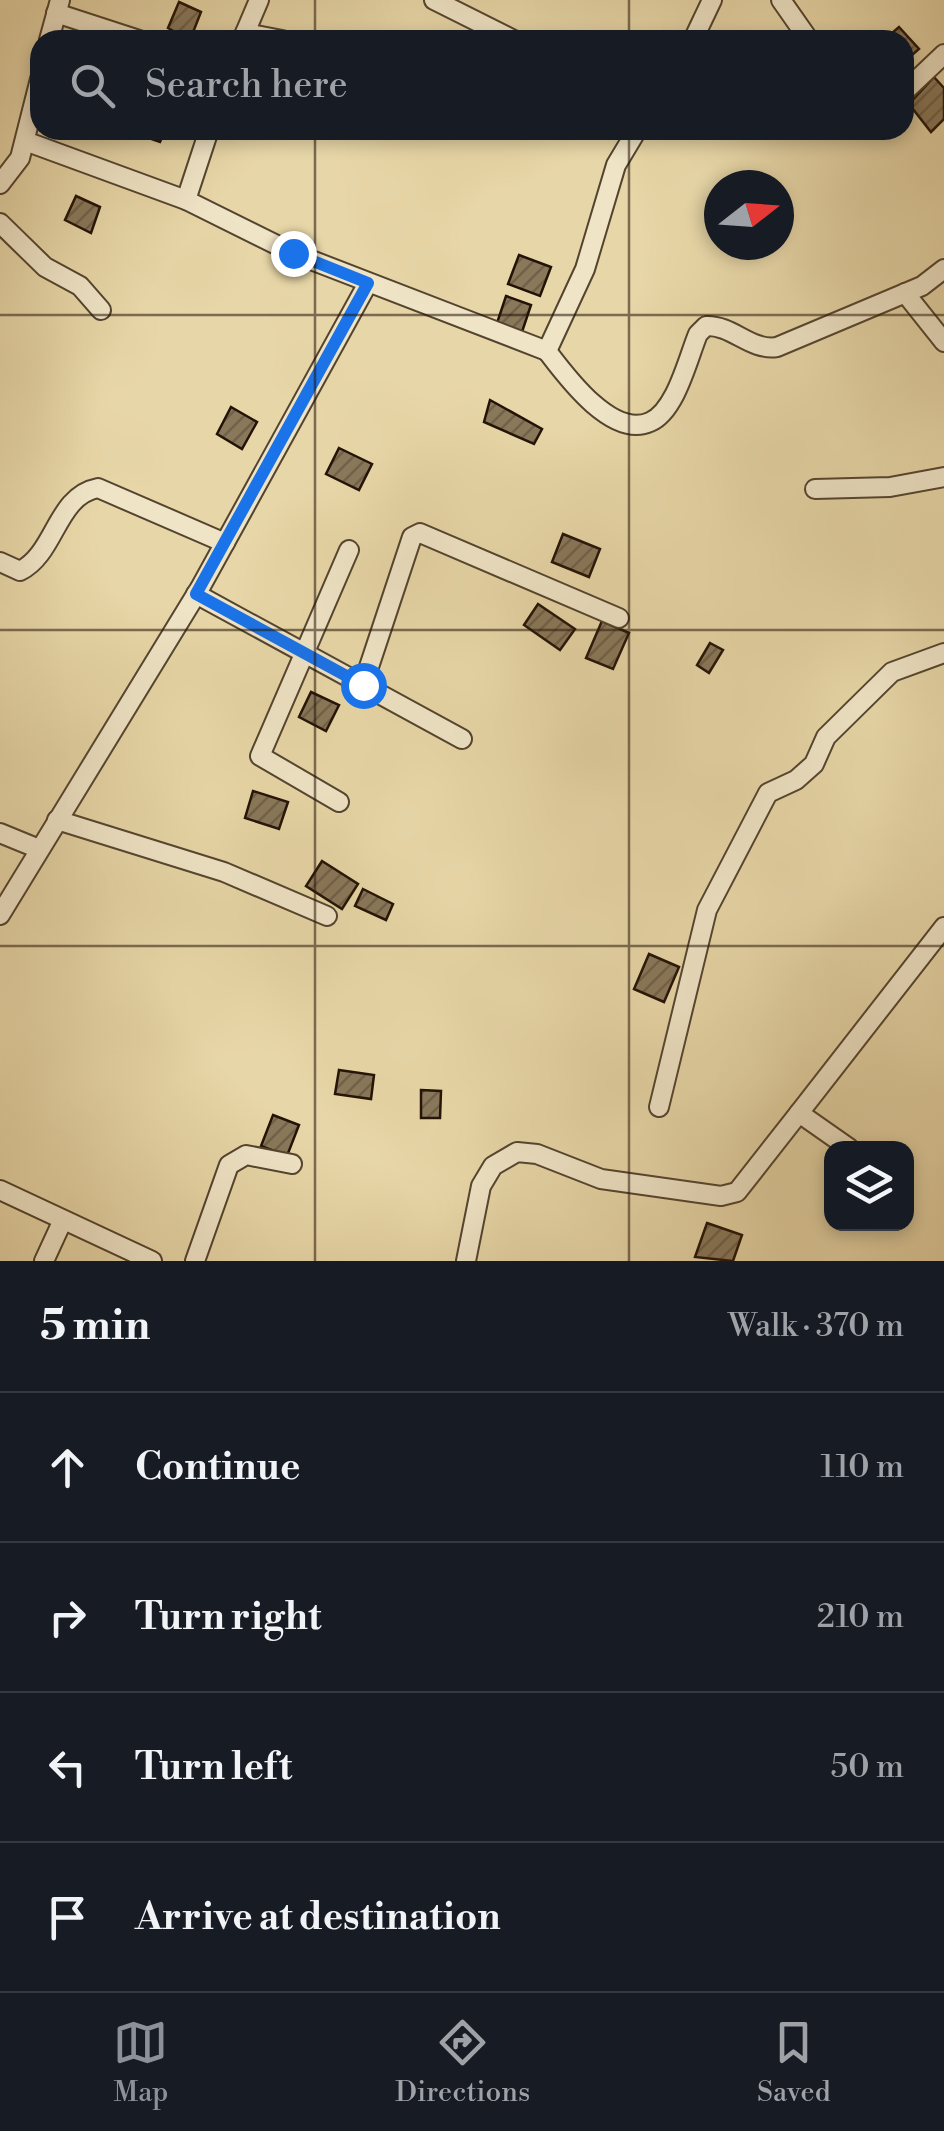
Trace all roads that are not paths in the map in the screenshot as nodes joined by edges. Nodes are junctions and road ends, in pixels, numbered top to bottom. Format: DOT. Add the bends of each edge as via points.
graph roads {
  1 [pos="259,0"];
  2 [pos="434,0"];
  3 [pos="712,0"];
  4 [pos="780,0"];
  5 [pos="58,7"];
  6 [pos="114,30"];
  7 [pos="246,30"];
  8 [pos="494,30"];
  9 [pos="697,30"];
  10 [pos="801,30"];
  11 [pos="944,54"];
  12 [pos="914,82"];
  13 [pos="30,121"];
  14 [pos="206,140"];
  15 [pos="631,140"];
  16 [pos="25,142"];
  17 [pos="0,184"];
  18 [pos="186,200"];
  19 [pos="0,223"];
  20 [pos="944,269"];
  21 [pos="368,283"];
  22 [pos="904,294"];
  23 [pos="100,310"];
  24 [pos="944,342"];
  25 [pos="546,351"];
  26 [pos="944,477"];
  27 [pos="814,489"];
  28 [pos="225,543"];
  29 [pos="349,550"];
  30 [pos="0,562"];
  31 [pos="196,594"];
  32 [pos="619,618"];
  33 [pos="944,653"];
  34 [pos="307,655"];
  35 [pos="363,685"];
  36 [pos="462,739"];
  37 [pos="339,802"];
  38 [pos="58,820"];
  39 [pos="0,834"];
  40 [pos="39,849"];
  41 [pos="0,915"];
  42 [pos="327,916"];
  43 [pos="944,927"];
  44 [pos="659,1107"];
  45 [pos="799,1113"];
  46 [pos="839,1141"];
  47 [pos="292,1164"];
  48 [pos="0,1190"];
  49 [pos="62,1222"];
  50 [pos="44,1261"];
  51 [pos="152,1261"];
  52 [pos="195,1261"];
  53 [pos="466,1261"];
  1 -- 7 [label="street"];
  2 -- 8 [label="street"];
  3 -- 9 [label="street"];
  4 -- 10 [label="street"];
  5 -- 6 [label="street"];
  11 -- 12 [label="street"];
  13 -- 16 [label="street"];
  14 -- 18 [label="street"];
  15 -- 25 [label="street" via="616,165 585,269"];
  16 -- 17 [label="street" via="12,174"];
  16 -- 18 [label="street"];
  18 -- 21 [label="street"];
  19 -- 23 [label="street"];
  20 -- 22 [label="street"];
  21 -- 25 [label="street"];
  21 -- 28 [label="street"];
  22 -- 24 [label="street"];
  22 -- 25 [label="street" via="767,348 706,326 665,408 652,422 634,425 602,412"];
  26 -- 27 [label="street"];
  28 -- 30 [label="street" via="98,488 74,498 32,565 20,571"];
  28 -- 31 [label="street"];
  29 -- 34 [label="street"];
  31 -- 34 [label="street"];
  31 -- 38 [label="street"];
  32 -- 35 [label="street" via="420,533 412,537"];
  33 -- 44 [label="street" via="892,672 826,737 814,764 768,793 707,910"];
  34 -- 35 [label="street"];
  34 -- 37 [label="street" via="260,756"];
  35 -- 36 [label="street"];
  38 -- 40 [label="street"];
  38 -- 42 [label="street" via="224,872"];
  39 -- 40 [label="street"];
  40 -- 41 [label="street"];
  43 -- 45 [label="street"];
  45 -- 46 [label="street"];
  45 -- 53 [label="street" via="737,1192 720,1196 601,1178 517,1152 494,1166 481,1186"];
  47 -- 52 [label="street" via="246,1155 228,1165"];
  48 -- 49 [label="street"];
  49 -- 50 [label="street"];
  49 -- 51 [label="street"];
}
